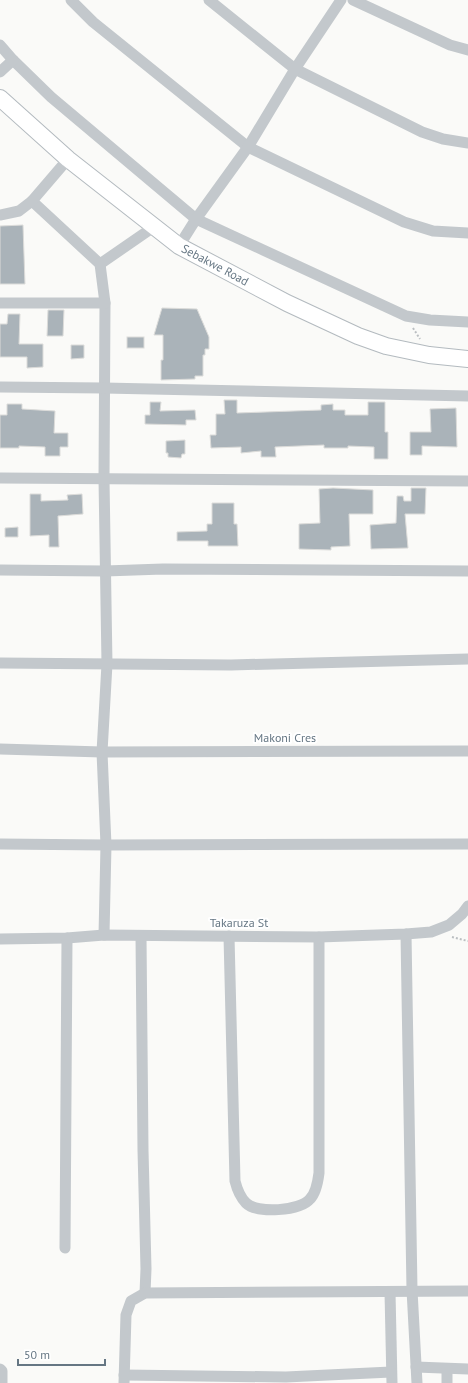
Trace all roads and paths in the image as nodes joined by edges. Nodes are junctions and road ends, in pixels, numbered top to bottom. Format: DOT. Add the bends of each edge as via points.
graph roads {
  1 [pos="71,0"];
  2 [pos="209,0"];
  3 [pos="341,0"];
  4 [pos="353,0"];
  5 [pos="0,44"];
  6 [pos="468,50"];
  7 [pos="13,60"];
  8 [pos="295,69"];
  9 [pos="0,72"];
  10 [pos="0,98"];
  11 [pos="468,143"];
  12 [pos="248,147"];
  13 [pos="68,159"];
  14 [pos="32,202"];
  15 [pos="0,215"];
  16 [pos="196,219"];
  17 [pos="155,226"];
  18 [pos="468,233"];
  19 [pos="179,246"];
  20 [pos="100,264"];
  21 [pos="0,303"];
  22 [pos="105,303"];
  23 [pos="406,316"];
  24 [pos="468,322"];
  25 [pos="429,355"];
  26 [pos="468,359"];
  27 [pos="0,387"];
  28 [pos="104,388"];
  29 [pos="468,396"];
  30 [pos="0,478"];
  31 [pos="104,479"];
  32 [pos="468,481"];
  33 [pos="0,570"];
  34 [pos="105,571"];
  35 [pos="468,571"];
  36 [pos="468,659"];
  37 [pos="0,663"];
  38 [pos="107,664"];
  39 [pos="0,749"];
  40 [pos="468,751"];
  41 [pos="102,752"];
  42 [pos="0,844"];
  43 [pos="468,844"];
  44 [pos="106,845"];
  45 [pos="468,906"];
  46 [pos="406,934"];
  47 [pos="104,935"];
  48 [pos="141,936"];
  49 [pos="229,936"];
  50 [pos="318,937"];
  51 [pos="67,938"];
  52 [pos="0,939"];
  53 [pos="65,1248"];
  54 [pos="412,1290"];
  55 [pos="468,1291"];
  56 [pos="390,1292"];
  57 [pos="145,1293"];
  58 [pos="416,1367"];
  59 [pos="0,1369"];
  60 [pos="447,1369"];
  61 [pos="468,1369"];
  62 [pos="392,1377"];
  63 [pos="124,1379"];
  64 [pos="286,1380"];
  65 [pos="2,1383"];
  66 [pos="417,1383"];
  67 [pos="448,1383"];
  1 -- 12 [label="street" via="93,22"];
  2 -- 8 [label="street"];
  3 -- 8 [label="street"];
  4 -- 6 [label="street" via="450,45"];
  5 -- 7 [label="street"];
  7 -- 9 [label="street"];
  7 -- 16 [label="street" via="51,97"];
  8 -- 11 [label="street" via="422,132"];
  8 -- 12 [label="street"];
  10 -- 13 [label="street, Sebakwe Road"];
  12 -- 16 [label="street"];
  12 -- 18 [label="street" via="404,222 433,231"];
  13 -- 14 [label="street"];
  13 -- 17 [label="street, Sebakwe Road"];
  14 -- 15 [label="street" via="19,211"];
  14 -- 20 [label="street"];
  16 -- 19 [label="street"];
  16 -- 23 [label="street"];
  17 -- 19 [label="street, Sebakwe Road"];
  17 -- 20 [label="street"];
  19 -- 25 [label="street, Sebakwe Road" via="358,336 386,346"];
  20 -- 22 [label="street"];
  21 -- 22 [label="street"];
  22 -- 28 [label="street"];
  23 -- 24 [label="street"];
  23 -- 25 [label="path"];
  25 -- 26 [label="street, Sebakwe Road"];
  27 -- 28 [label="street"];
  28 -- 29 [label="street"];
  28 -- 31 [label="street"];
  30 -- 31 [label="street"];
  31 -- 32 [label="street"];
  31 -- 34 [label="street"];
  33 -- 34 [label="street"];
  34 -- 35 [label="street"];
  34 -- 38 [label="street"];
  36 -- 38 [label="street" via="231,665"];
  37 -- 38 [label="street"];
  38 -- 41 [label="street"];
  39 -- 41 [label="street, Makoni Cres"];
  40 -- 41 [label="street, Makoni Cres"];
  41 -- 44 [label="street"];
  42 -- 44 [label="street"];
  43 -- 44 [label="street"];
  44 -- 47 [label="street"];
  45 -- 46 [label="street, Takaruza St" via="449,925 431,932"];
  46 -- 50 [label="street, Takaruza St"];
  46 -- 54 [label="street"];
  47 -- 48 [label="street, Takaruza St"];
  47 -- 51 [label="street, Takaruza St"];
  48 -- 49 [label="street, Takaruza St"];
  48 -- 57 [label="street"];
  49 -- 50 [label="street, Takaruza St"];
  49 -- 50 [label="street" via="235,1181 239,1193 247,1204 264,1209 282,1210 297,1207 310,1200 318,1179"];
  51 -- 52 [label="street, Takaruza St"];
  51 -- 53 [label="street"];
  54 -- 55 [label="street"];
  54 -- 56 [label="street"];
  54 -- 58 [label="street"];
  56 -- 57 [label="street"];
  56 -- 62 [label="street"];
  57 -- 63 [label="street" via="131,1301 126,1315"];
  58 -- 60 [label="street"];
  58 -- 66 [label="street"];
  59 -- 65 [label="street"];
  60 -- 61 [label="street"];
  60 -- 67 [label="street"];
  62 -- 64 [label="street"];
  63 -- 64 [label="street"];
}
